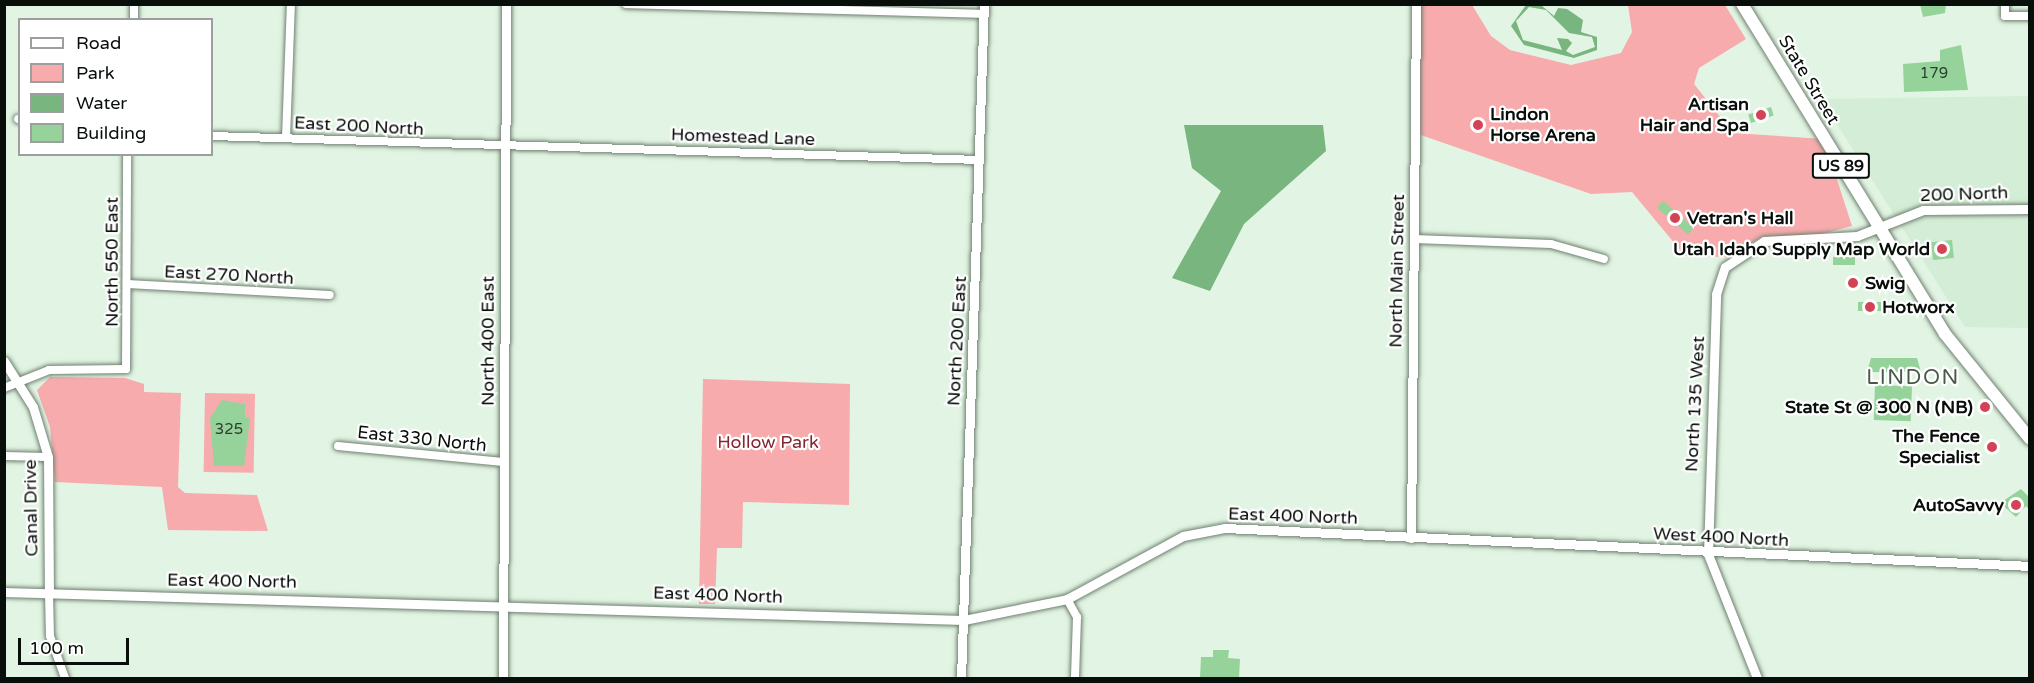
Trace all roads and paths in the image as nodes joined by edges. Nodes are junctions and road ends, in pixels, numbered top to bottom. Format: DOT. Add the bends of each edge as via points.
graph roads {
  1 [pos="291,4"];
  2 [pos="506,4"];
  3 [pos="626,4"];
  4 [pos="1416,4"];
  5 [pos="1742,4"];
  6 [pos="2005,4"];
  7 [pos="984,9"];
  8 [pos="2030,16"];
  9 [pos="213,136"];
  10 [pos="286,138"];
  11 [pos="505,148"];
  12 [pos="127,156"];
  13 [pos="980,160"];
  14 [pos="2030,209"];
  15 [pos="1880,226"];
  16 [pos="1414,239"];
  17 [pos="1604,259"];
  18 [pos="1731,260"];
  19 [pos="127,284"];
  20 [pos="330,295"];
  21 [pos="4,362"];
  22 [pos="21,384"];
  23 [pos="4,388"];
  24 [pos="2030,439"];
  25 [pos="338,446"];
  26 [pos="4,456"];
  27 [pos="48,457"];
  28 [pos="503,462"];
  29 [pos="1412,538"];
  30 [pos="1708,554"];
  31 [pos="2030,566"];
  32 [pos="4,592"];
  33 [pos="49,593"];
  34 [pos="1067,599"];
  35 [pos="504,605"];
  36 [pos="964,620"];
  37 [pos="65,678"];
  38 [pos="503,678"];
  39 [pos="961,678"];
  40 [pos="1075,678"];
  41 [pos="1757,678"];
  1 -- 10 [label="street"];
  2 -- 11 [label="street, North 400 East"];
  3 -- 7 [label="street"];
  4 -- 16 [label="street, North Main Street"];
  5 -- 15 [label="main road, State Street / US 89"];
  6 -- 8 [label="street" via="2005,16"];
  7 -- 13 [label="street, North 200 East"];
  9 -- 10 [label="street, East 200 North"];
  10 -- 11 [label="street, East 200 North"];
  11 -- 13 [label="street, Homestead Lane"];
  11 -- 28 [label="street, North 400 East"];
  12 -- 19 [label="street, North 550 East"];
  13 -- 36 [label="street, North 200 East"];
  14 -- 15 [label="street, 200 North" via="1923,210"];
  15 -- 18 [label="street, 200 North" via="1857,236 1764,241"];
  15 -- 24 [label="main road, State Street / US 89" via="1945,334"];
  16 -- 17 [label="street" via="1551,244"];
  16 -- 29 [label="street, North Main Street"];
  18 -- 30 [label="street, North 135 West" via="1719,276 1716,294"];
  19 -- 20 [label="street, East 270 North"];
  19 -- 22 [label="street, North 550 East" via="126,369 49,370"];
  21 -- 22 [label="street, Canal Drive"];
  22 -- 23 [label="street"];
  22 -- 27 [label="street, Canal Drive"];
  25 -- 28 [label="street, East 330 North"];
  26 -- 27 [label="street"];
  27 -- 33 [label="street, Canal Drive"];
  28 -- 35 [label="street, North 400 East"];
  29 -- 30 [label="street, West 400 North"];
  29 -- 34 [label="street, East 400 North" via="1225,528 1184,536"];
  30 -- 31 [label="street, West 400 North"];
  30 -- 41 [label="street"];
  32 -- 33 [label="street, East 400 North"];
  33 -- 35 [label="street, East 400 North"];
  33 -- 37 [label="street" via="50,636"];
  34 -- 36 [label="street, East 400 North"];
  34 -- 40 [label="street" via="1077,617"];
  35 -- 36 [label="street, East 400 North"];
  35 -- 38 [label="street, North 400 East"];
  36 -- 39 [label="street, North 200 East"];
}
